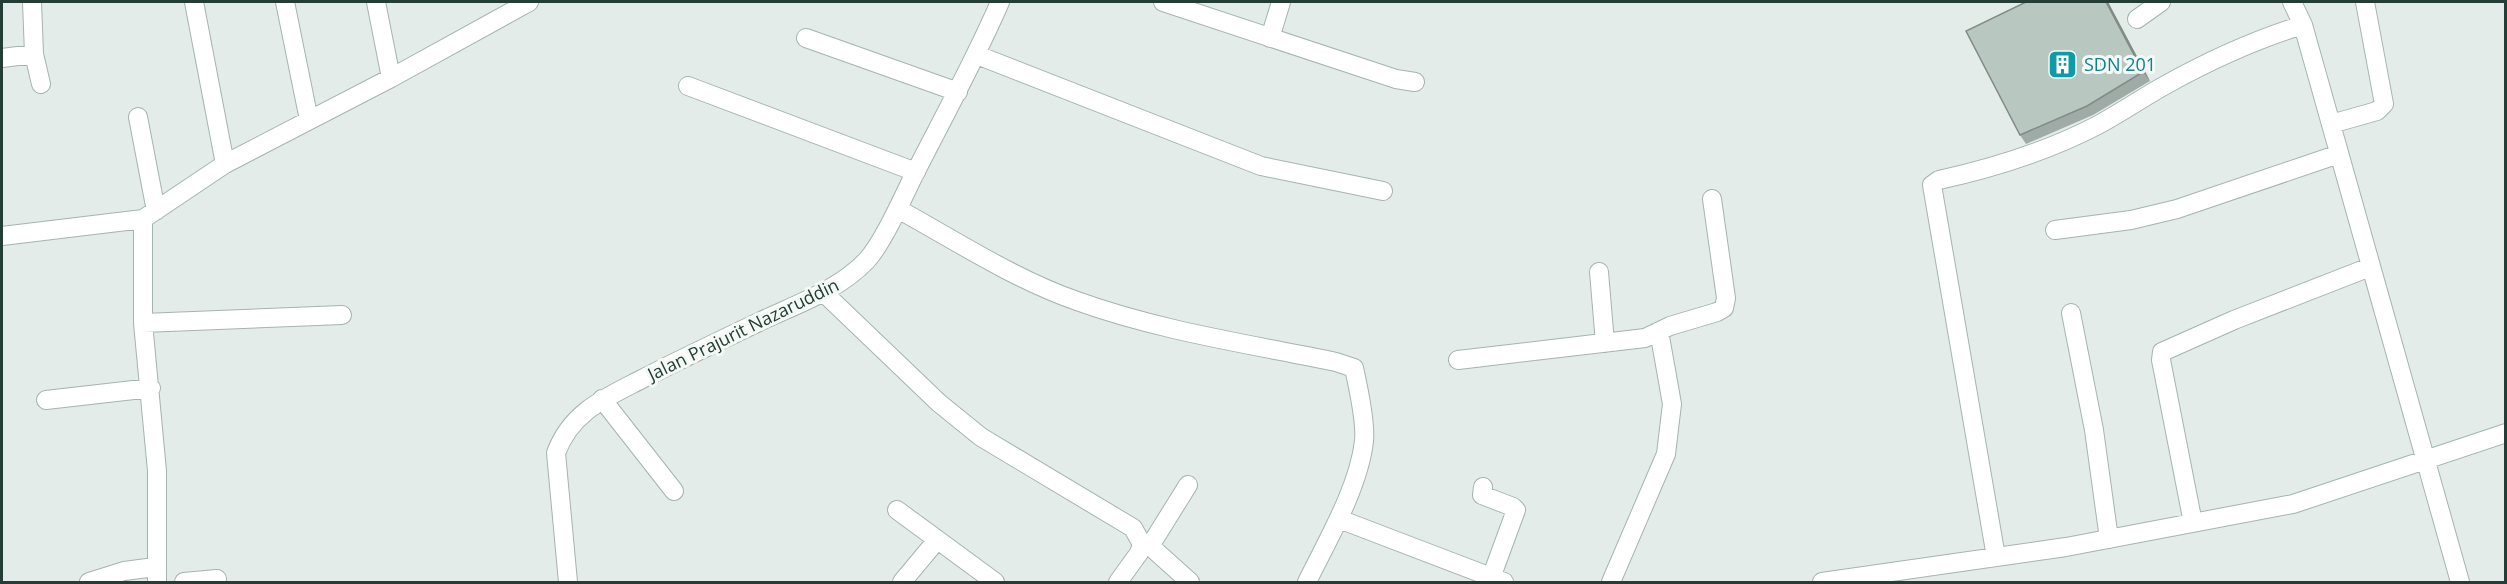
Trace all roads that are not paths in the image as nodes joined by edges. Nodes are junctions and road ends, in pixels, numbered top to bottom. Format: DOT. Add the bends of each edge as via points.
graph roads {
  1 [pos="32,2"];
  2 [pos="194,2"];
  3 [pos="285,2"];
  4 [pos="376,2"];
  5 [pos="529,2"];
  6 [pos="1000,2"];
  7 [pos="1163,2"];
  8 [pos="1281,2"];
  9 [pos="2161,2"];
  10 [pos="2292,2"];
  11 [pos="2365,2"];
  12 [pos="2137,19"];
  13 [pos="2303,25"];
  14 [pos="1270,38"];
  15 [pos="806,39"];
  16 [pos="34,54"];
  17 [pos="977,55"];
  18 [pos="2,58"];
  19 [pos="391,78"];
  20 [pos="1415,82"];
  21 [pos="41,84"];
  22 [pos="688,86"];
  23 [pos="958,92"];
  24 [pos="138,117"];
  25 [pos="309,120"];
  26 [pos="2331,124"];
  27 [pos="2339,154"];
  28 [pos="225,164"];
  29 [pos="916,172"];
  30 [pos="1383,191"];
  31 [pos="1712,199"];
  32 [pos="898,209"];
  33 [pos="149,215"];
  34 [pos="2055,230"];
  35 [pos="2,236"];
  36 [pos="2370,267"];
  37 [pos="1599,272"];
  38 [pos="823,292"];
  39 [pos="2071,313"];
  40 [pos="342,315"];
  41 [pos="143,322"];
  42 [pos="1659,331"];
  43 [pos="1605,343"];
  44 [pos="1458,360"];
  45 [pos="151,388"];
  46 [pos="602,399"];
  47 [pos="46,400"];
  48 [pos="2505,433"];
  49 [pos="2427,460"];
  50 [pos="1188,485"];
  51 [pos="1483,486"];
  52 [pos="674,491"];
  53 [pos="897,510"];
  54 [pos="1339,519"];
  55 [pos="2193,523"];
  56 [pos="2109,539"];
  57 [pos="937,540"];
  58 [pos="1146,545"];
  59 [pos="1996,557"];
  60 [pos="156,575"];
  61 [pos="217,579"];
  62 [pos="1497,580"];
  63 [pos="89,582"];
  64 [pos="184,582"];
  65 [pos="568,582"];
  66 [pos="902,582"];
  67 [pos="995,582"];
  68 [pos="1118,582"];
  69 [pos="1190,582"];
  70 [pos="1306,582"];
  71 [pos="1611,582"];
  72 [pos="1822,582"];
  73 [pos="2460,582"];
  1 -- 16 [label="street"];
  2 -- 28 [label="street"];
  3 -- 25 [label="street"];
  4 -- 19 [label="street"];
  5 -- 19 [label="street"];
  6 -- 17 [label="street, Jalan Prajurit Nazaruddin"];
  7 -- 14 [label="street"];
  8 -- 14 [label="street"];
  9 -- 12 [label="street"];
  10 -- 13 [label="street"];
  11 -- 26 [label="street" via="2384,104 2377,111"];
  13 -- 26 [label="street"];
  13 -- 59 [label="street" via="2273,34 2170,82 2053,146 1932,185"];
  14 -- 20 [label="street"];
  15 -- 23 [label="street"];
  16 -- 18 [label="street"];
  16 -- 21 [label="street"];
  17 -- 23 [label="street, Jalan Prajurit Nazaruddin"];
  17 -- 30 [label="street" via="1261,166"];
  19 -- 25 [label="street"];
  22 -- 29 [label="street"];
  23 -- 29 [label="street, Jalan Prajurit Nazaruddin"];
  24 -- 33 [label="street"];
  25 -- 28 [label="street"];
  26 -- 27 [label="street"];
  27 -- 34 [label="street" via="2177,209 2132,220"];
  27 -- 36 [label="street"];
  28 -- 33 [label="street"];
  29 -- 32 [label="street, Jalan Prajurit Nazaruddin"];
  31 -- 42 [label="street" via="1726,298 1724,308"];
  32 -- 38 [label="street, Jalan Prajurit Nazaruddin" via="868,259"];
  32 -- 54 [label="street" via="1036,285 1075,301 1354,368 1364,439 1360,464"];
  33 -- 35 [label="street"];
  33 -- 41 [label="street"];
  36 -- 49 [label="street"];
  36 -- 55 [label="street" via="2162,352"];
  37 -- 43 [label="street"];
  38 -- 46 [label="street, Jalan Prajurit Nazaruddin"];
  38 -- 58 [label="street" via="939,403 981,437 1133,528"];
  39 -- 56 [label="street" via="2094,430"];
  40 -- 41 [label="street"];
  41 -- 45 [label="street"];
  42 -- 43 [label="street" via="1645,338"];
  42 -- 71 [label="street" via="1672,404 1666,454"];
  43 -- 44 [label="street"];
  45 -- 47 [label="street"];
  45 -- 60 [label="street" via="157,471"];
  46 -- 52 [label="street"];
  46 -- 65 [label="street, Jalan Prajurit Nazaruddin" via="563,434 556,453"];
  48 -- 49 [label="street"];
  49 -- 55 [label="street" via="2293,504"];
  49 -- 73 [label="street"];
  50 -- 58 [label="street"];
  51 -- 62 [label="street" via="1482,495 1516,510"];
  53 -- 57 [label="street"];
  54 -- 62 [label="street"];
  54 -- 70 [label="street"];
  55 -- 56 [label="street"];
  56 -- 59 [label="street"];
  57 -- 66 [label="street"];
  57 -- 67 [label="street"];
  58 -- 68 [label="street"];
  58 -- 69 [label="street"];
  59 -- 72 [label="street"];
  60 -- 63 [label="street" via="124,572"];
  61 -- 64 [label="street"];
}
